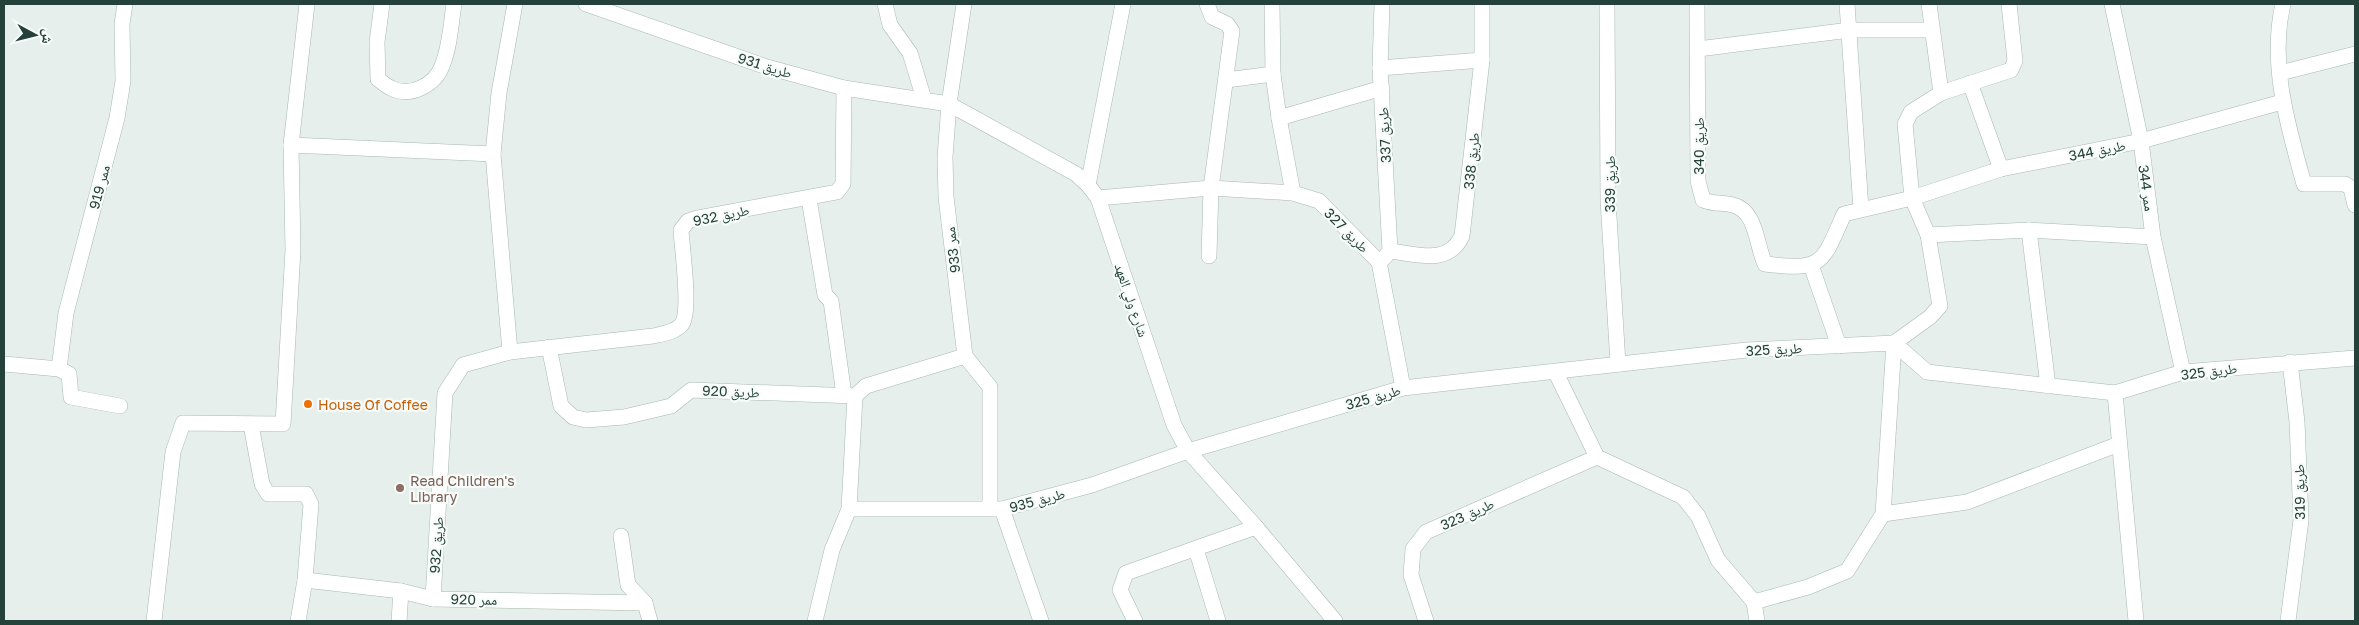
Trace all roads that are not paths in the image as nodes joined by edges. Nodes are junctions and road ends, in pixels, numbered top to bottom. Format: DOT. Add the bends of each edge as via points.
graph roads {
  1 [pos="125,4"];
  2 [pos="308,4"];
  3 [pos="382,4"];
  4 [pos="454,4"];
  5 [pos="515,4"];
  6 [pos="586,4"];
  7 [pos="885,4"];
  8 [pos="964,4"];
  9 [pos="1123,4"];
  10 [pos="1207,4"];
  11 [pos="1272,4"];
  12 [pos="1382,4"];
  13 [pos="1482,4"];
  14 [pos="1607,4"];
  15 [pos="1697,4"];
  16 [pos="1847,4"];
  17 [pos="1928,4"];
  18 [pos="2009,4"];
  19 [pos="2112,4"];
  20 [pos="2283,4"];
  21 [pos="1850,30"];
  22 [pos="1931,30"];
  23 [pos="1698,49"];
  24 [pos="2355,54"];
  25 [pos="1482,60"];
  26 [pos="1380,68"];
  27 [pos="2280,73"];
  28 [pos="1273,74"];
  29 [pos="1226,80"];
  30 [pos="1970,83"];
  31 [pos="844,88"];
  32 [pos="1382,88"];
  33 [pos="1940,93"];
  34 [pos="924,99"];
  35 [pos="2282,102"];
  36 [pos="949,104"];
  37 [pos="1279,118"];
  38 [pos="2141,141"];
  39 [pos="291,145"];
  40 [pos="493,154"];
  41 [pos="2001,169"];
  42 [pos="1088,185"];
  43 [pos="1211,188"];
  44 [pos="1294,192"];
  45 [pos="1098,198"];
  46 [pos="1912,198"];
  47 [pos="809,199"];
  48 [pos="2355,205"];
  49 [pos="1861,208"];
  50 [pos="2029,230"];
  51 [pos="1928,235"];
  52 [pos="2154,237"];
  53 [pos="1209,256"];
  54 [pos="1385,257"];
  55 [pos="1811,265"];
  56 [pos="1894,343"];
  57 [pos="1839,346"];
  58 [pos="549,348"];
  59 [pos="510,352"];
  60 [pos="965,356"];
  61 [pos="2355,358"];
  62 [pos="2290,362"];
  63 [pos="4,364"];
  64 [pos="1618,364"];
  65 [pos="58,369"];
  66 [pos="2182,372"];
  67 [pos="1556,373"];
  68 [pos="2048,386"];
  69 [pos="1403,388"];
  70 [pos="2114,393"];
  71 [pos="849,395"];
  72 [pos="120,406"];
  73 [pos="251,425"];
  74 [pos="2119,444"];
  75 [pos="1188,452"];
  76 [pos="1597,457"];
  77 [pos="996,508"];
  78 [pos="849,510"];
  79 [pos="1883,514"];
  80 [pos="1256,527"];
  81 [pos="621,536"];
  82 [pos="1196,549"];
  83 [pos="305,580"];
  84 [pos="401,591"];
  85 [pos="433,599"];
  86 [pos="1754,602"];
  87 [pos="645,603"];
  88 [pos="154,621"];
  89 [pos="298,621"];
  90 [pos="399,621"];
  91 [pos="650,621"];
  92 [pos="815,621"];
  93 [pos="1041,621"];
  94 [pos="1134,621"];
  95 [pos="1218,621"];
  96 [pos="1335,621"];
  97 [pos="1426,621"];
  98 [pos="1757,621"];
  99 [pos="2136,621"];
  100 [pos="2288,621"];
  1 -- 65 [label="street, ممر 919" via="123,81 117,118 66,313"];
  2 -- 39 [label="street"];
  3 -- 4 [label="street" via="377,42 378,78 391,89 407,92 422,88 434,79 442,66"];
  5 -- 40 [label="street" via="499,93"];
  6 -- 31 [label="street, طريق 931" via="767,67"];
  7 -- 34 [label="street" via="890,25 910,53"];
  8 -- 36 [label="street"];
  9 -- 42 [label="street"];
  10 -- 29 [label="street" via="1212,17 1227,24 1232,31"];
  11 -- 28 [label="street"];
  12 -- 26 [label="street, طريق 337"];
  13 -- 25 [label="street, طريق 338"];
  14 -- 64 [label="street, طريق 339" via="1608,200"];
  15 -- 23 [label="street, طريق 340"];
  16 -- 21 [label="street"];
  17 -- 22 [label="street"];
  18 -- 30 [label="street" via="2015,61 2011,70"];
  19 -- 38 [label="street, ممر 344"];
  20 -- 27 [label="street" via="2279,20"];
  21 -- 22 [label="street"];
  21 -- 23 [label="street"];
  21 -- 49 [label="street"];
  22 -- 33 [label="street"];
  23 -- 55 [label="street, طريق 340" via="1698,181 1703,200 1714,205 1732,205 1750,216 1758,250 1765,264"];
  24 -- 27 [label="street"];
  25 -- 26 [label="street"];
  25 -- 54 [label="street, طريق 338" via="1462,236 1458,246 1436,257"];
  26 -- 32 [label="street, طريق 337"];
  27 -- 35 [label="street"];
  28 -- 29 [label="street"];
  28 -- 37 [label="street"];
  29 -- 43 [label="street"];
  30 -- 33 [label="street"];
  30 -- 41 [label="street"];
  31 -- 34 [label="street, طريق 931"];
  31 -- 47 [label="street, طريق 932" via="844,184 837,192"];
  32 -- 37 [label="street"];
  32 -- 54 [label="street, طريق 337"];
  33 -- 46 [label="street" via="1911,112 1905,124"];
  34 -- 36 [label="street, طريق 931"];
  35 -- 38 [label="street, طريق 344"];
  35 -- 48 [label="street" via="2304,184 2345,184 2350,188"];
  36 -- 42 [label="street, شارع ولي العهد" via="1076,174"];
  36 -- 60 [label="street, ممر 933" via="946,198"];
  37 -- 44 [label="street"];
  38 -- 41 [label="street, طريق 344"];
  38 -- 52 [label="street, ممر 344"];
  39 -- 40 [label="street"];
  39 -- 73 [label="street" via="293,250 283,424"];
  40 -- 59 [label="street"];
  41 -- 46 [label="street, طريق 344"];
  42 -- 45 [label="street, شارع ولي العهد"];
  43 -- 44 [label="street, طريق 327"];
  43 -- 45 [label="street, طريق 327"];
  43 -- 53 [label="street"];
  44 -- 54 [label="street, طريق 327" via="1319,201"];
  45 -- 75 [label="street, شارع ولي العهد" via="1174,425"];
  46 -- 49 [label="street"];
  46 -- 51 [label="street"];
  47 -- 58 [label="street, طريق 932" via="688,221 681,230 686,310 682,324 669,332"];
  47 -- 71 [label="street" via="825,295 832,301"];
  49 -- 55 [label="street" via="1844,214 1827,253"];
  50 -- 51 [label="street"];
  50 -- 52 [label="street"];
  50 -- 68 [label="street"];
  51 -- 56 [label="street" via="1940,306"];
  52 -- 66 [label="street, ممر 344"];
  54 -- 69 [label="street, طريق 327"];
  55 -- 57 [label="street"];
  56 -- 57 [label="street, طريق 325"];
  56 -- 68 [label="street, طريق 325" via="1927,372"];
  56 -- 79 [label="street"];
  57 -- 64 [label="street, طريق 325" via="1747,350"];
  58 -- 59 [label="street, طريق 932"];
  58 -- 71 [label="street, طريق 920" via="561,406 573,416 586,420 624,417 671,406 691,390"];
  59 -- 85 [label="street, طريق 932" via="463,365 445,393"];
  60 -- 71 [label="street" via="866,386"];
  60 -- 77 [label="street" via="990,387"];
  61 -- 62 [label="street, طريق 325"];
  62 -- 66 [label="street, طريق 325"];
  62 -- 100 [label="street, طريق 319" via="2297,422 2301,520"];
  63 -- 65 [label="street"];
  64 -- 67 [label="street, طريق 325"];
  65 -- 72 [label="street" via="69,374 71,397"];
  66 -- 70 [label="street, طريق 325"];
  67 -- 69 [label="street, طريق 325"];
  67 -- 76 [label="street"];
  68 -- 70 [label="street, طريق 325"];
  69 -- 75 [label="street, طريق 325"];
  70 -- 74 [label="street"];
  71 -- 78 [label="street"];
  73 -- 83 [label="street" via="262,484 268,494 306,494 311,504"];
  73 -- 88 [label="street" via="183,423 173,452"];
  74 -- 79 [label="street" via="1967,502"];
  74 -- 99 [label="street"];
  75 -- 77 [label="street, طريق 935" via="1092,485"];
  75 -- 80 [label="street, شارع ولي العهد"];
  76 -- 86 [label="street" via="1682,497 1698,516 1718,560"];
  76 -- 97 [label="street, طريق 323" via="1426,532 1413,550 1411,575"];
  77 -- 78 [label="street, طريق 935"];
  77 -- 93 [label="street"];
  78 -- 92 [label="street" via="832,550"];
  79 -- 86 [label="street" via="1847,571 1808,587"];
  80 -- 82 [label="street"];
  80 -- 96 [label="street, شارع ولي العهد"];
  81 -- 87 [label="street" via="628,585"];
  82 -- 94 [label="street" via="1126,573 1120,590"];
  82 -- 95 [label="street"];
  83 -- 84 [label="street, ممر 920"];
  83 -- 89 [label="street"];
  84 -- 85 [label="street, ممر 920"];
  84 -- 90 [label="street"];
  85 -- 87 [label="street, ممر 920"];
  86 -- 98 [label="street"];
  87 -- 91 [label="street"];
}
